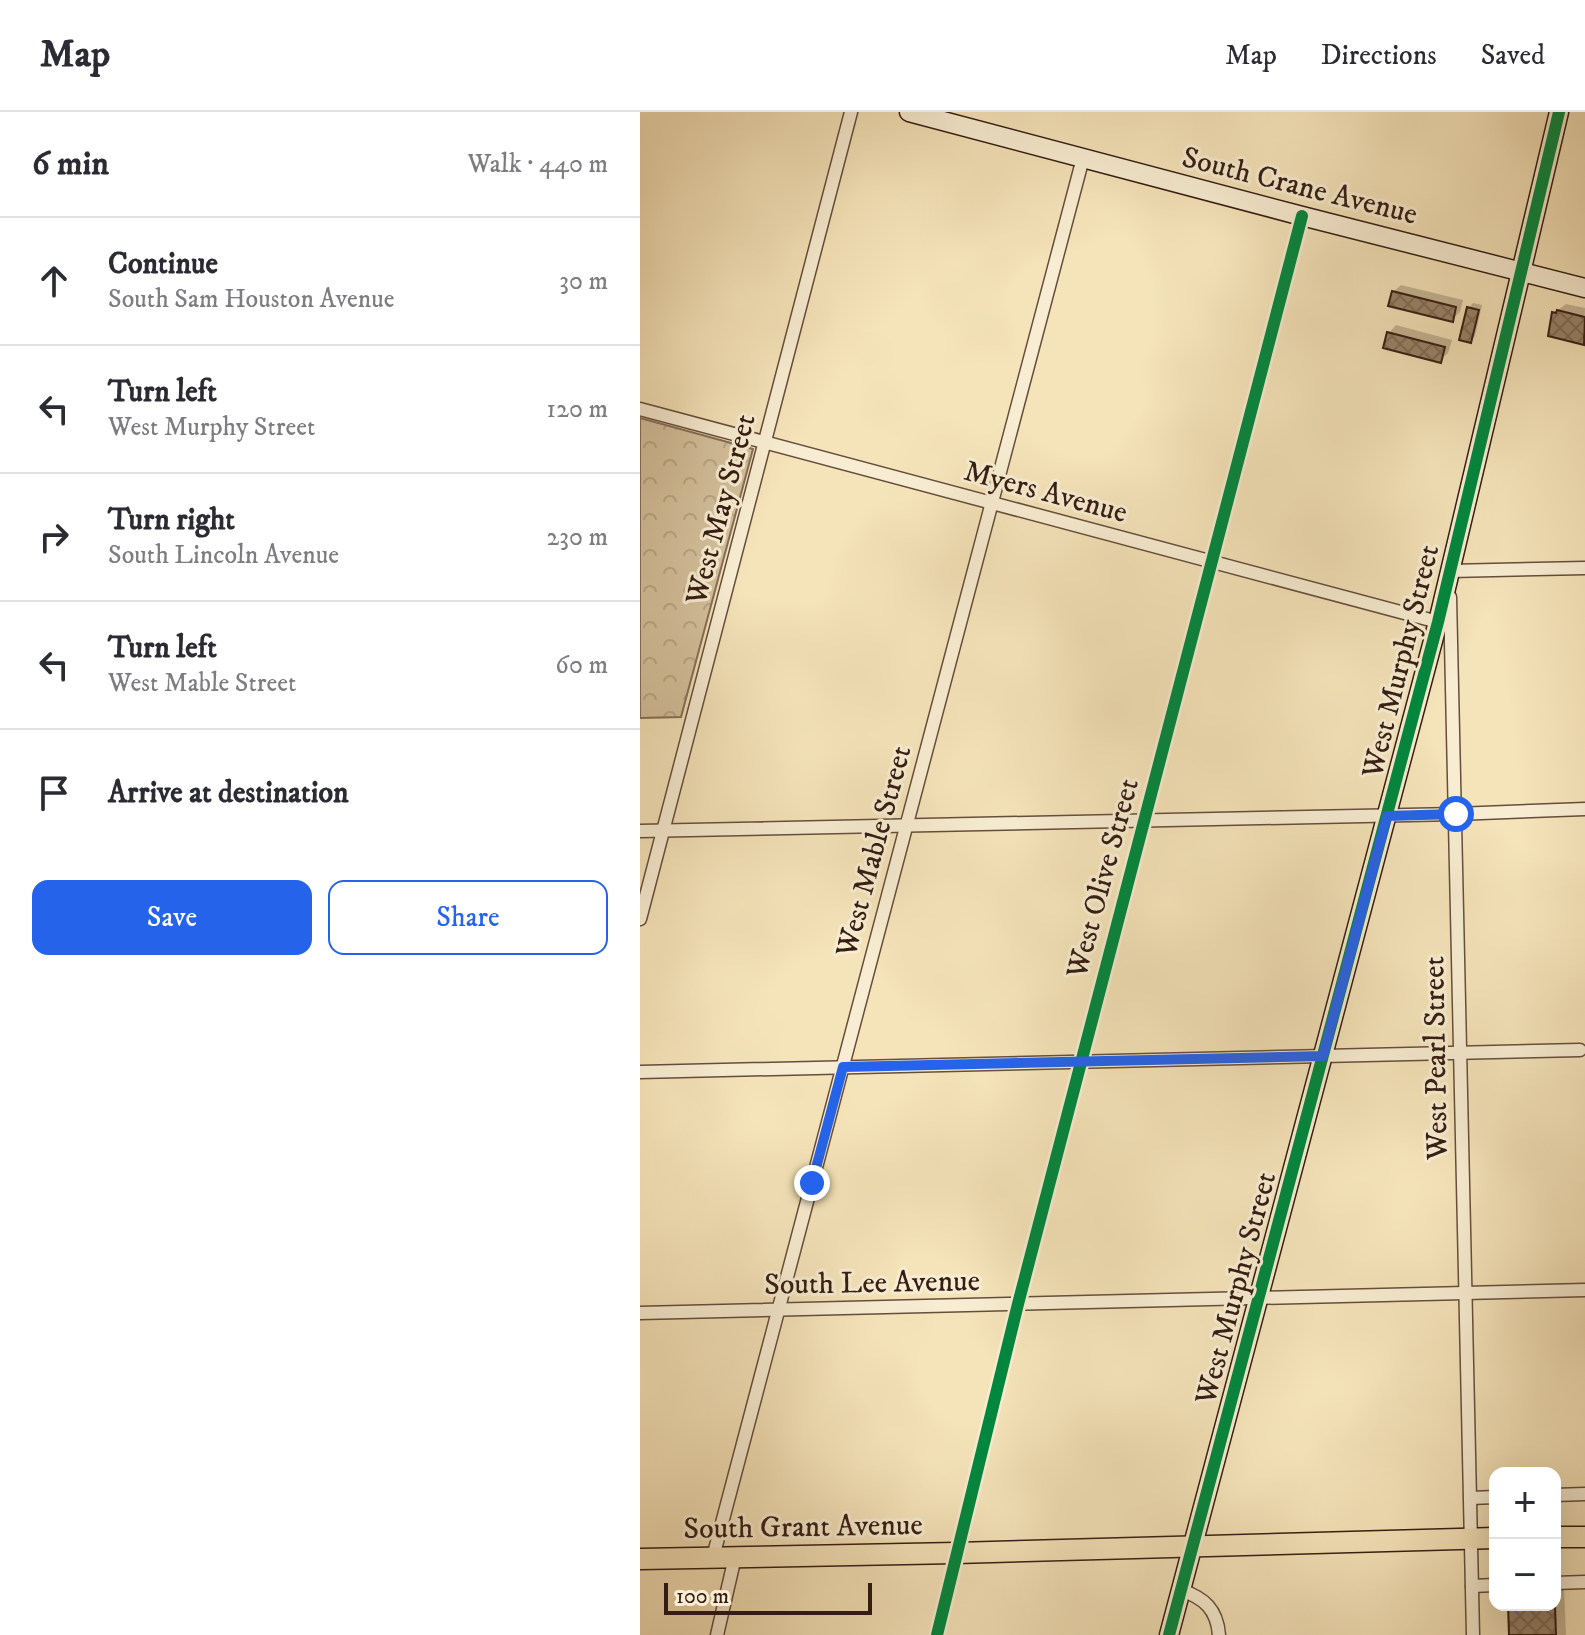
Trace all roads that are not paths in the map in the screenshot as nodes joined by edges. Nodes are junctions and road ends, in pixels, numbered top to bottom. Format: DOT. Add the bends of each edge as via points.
graph roads {
  1 [pos="851,112"];
  2 [pos="909,112"];
  3 [pos="1559,112"];
  4 [pos="1083,158"];
  5 [pos="1302,216"];
  6 [pos="1522,270"];
  7 [pos="1585,288"];
  8 [pos="640,409"];
  9 [pos="765,443"];
  10 [pos="992,503"];
  11 [pos="1212,562"];
  12 [pos="1585,568"];
  13 [pos="1450,574"];
  14 [pos="1438,622"];
  15 [pos="1585,809"];
  16 [pos="1456,814"];
  17 [pos="1387,816"];
  18 [pos="1144,821"];
  19 [pos="907,826"];
  20 [pos="640,831"];
  21 [pos="663,831"];
  22 [pos="640,919"];
  23 [pos="1580,1050"];
  24 [pos="1461,1053"];
  25 [pos="1323,1056"];
  26 [pos="1081,1062"];
  27 [pos="843,1067"];
  28 [pos="640,1072"];
  29 [pos="1585,1290"];
  30 [pos="1466,1294"];
  31 [pos="1259,1299"];
  32 [pos="1018,1304"];
  33 [pos="779,1310"];
  34 [pos="640,1313"];
  35 [pos="1585,1494"];
  36 [pos="1561,1495"];
  37 [pos="1489,1497"];
  38 [pos="1471,1498"];
  39 [pos="1561,1537"];
  40 [pos="1585,1537"];
  41 [pos="1472,1538"];
  42 [pos="1489,1538"];
  43 [pos="1193,1545"];
  44 [pos="956,1553"];
  45 [pos="713,1557"];
  46 [pos="735,1557"];
  47 [pos="640,1559"];
  48 [pos="1585,1582"];
  49 [pos="1561,1583"];
  50 [pos="1489,1585"];
  51 [pos="1472,1586"];
  52 [pos="1181,1590"];
  53 [pos="717,1635"];
  54 [pos="937,1635"];
  55 [pos="1169,1635"];
  56 [pos="1219,1635"];
  57 [pos="1473,1635"];
  1 -- 9 [label="street, West May Street"];
  2 -- 4 [label="street, South Crane Avenue"];
  3 -- 6 [label="street, West Murphy Street"];
  4 -- 5 [label="street, South Crane Avenue"];
  4 -- 10 [label="street, West Mable Street"];
  5 -- 6 [label="street, South Crane Avenue"];
  5 -- 11 [label="street, West Olive Street"];
  6 -- 7 [label="street, South Crane Avenue"];
  6 -- 13 [label="street, West Murphy Street"];
  8 -- 9 [label="street, Myers Avenue"];
  9 -- 10 [label="street, Myers Avenue"];
  9 -- 21 [label="street, West May Street"];
  10 -- 11 [label="street, Myers Avenue"];
  10 -- 19 [label="street, West Mable Street"];
  11 -- 14 [label="street, Myers Avenue"];
  11 -- 18 [label="street, West Olive Street"];
  12 -- 13 [label="street"];
  13 -- 14 [label="street, West Murphy Street"];
  13 -- 16 [label="street, West Pearl Street"];
  14 -- 17 [label="street, West Murphy Street"];
  15 -- 16 [label="street"];
  16 -- 17 [label="street"];
  16 -- 24 [label="street, West Pearl Street"];
  17 -- 18 [label="street"];
  17 -- 25 [label="street, West Murphy Street"];
  18 -- 19 [label="street"];
  18 -- 26 [label="street, West Olive Street"];
  19 -- 21 [label="street"];
  19 -- 27 [label="street, West Mable Street"];
  20 -- 21 [label="street"];
  21 -- 22 [label="street, West May Street"];
  23 -- 24 [label="street"];
  24 -- 25 [label="street"];
  24 -- 30 [label="street, West Pearl Street"];
  25 -- 26 [label="street"];
  25 -- 31 [label="street, West Murphy Street"];
  26 -- 27 [label="street"];
  26 -- 32 [label="street, West Olive Street"];
  27 -- 28 [label="street"];
  27 -- 33 [label="street, West Mable Street"];
  29 -- 30 [label="street, South Lee Avenue"];
  30 -- 31 [label="street, South Lee Avenue"];
  30 -- 38 [label="street, West Pearl Street"];
  31 -- 32 [label="street, South Lee Avenue"];
  31 -- 43 [label="street, West Murphy Street"];
  32 -- 33 [label="street, South Lee Avenue"];
  32 -- 44 [label="street, West Olive Street"];
  33 -- 34 [label="street, South Lee Avenue"];
  33 -- 45 [label="street, West Mable Street"];
  35 -- 36 [label="street"];
  37 -- 38 [label="street"];
  38 -- 41 [label="street, West Pearl Street"];
  39 -- 40 [label="main road"];
  41 -- 42 [label="main road, South Grant Avenue"];
  41 -- 43 [label="main road, South Grant Avenue"];
  41 -- 51 [label="street, West Pearl Street"];
  43 -- 44 [label="main road, South Grant Avenue"];
  43 -- 52 [label="street, West Murphy Street"];
  44 -- 46 [label="main road, South Grant Avenue"];
  44 -- 54 [label="street, West Olive Street"];
  45 -- 46 [label="main road, South Grant Avenue"];
  45 -- 47 [label="main road, South Grant Avenue"];
  46 -- 53 [label="street"];
  48 -- 49 [label="street"];
  50 -- 51 [label="street"];
  51 -- 57 [label="street, West Pearl Street"];
  52 -- 55 [label="street, West Murphy Street"];
  52 -- 56 [label="street" via="1206,1602"];
}
